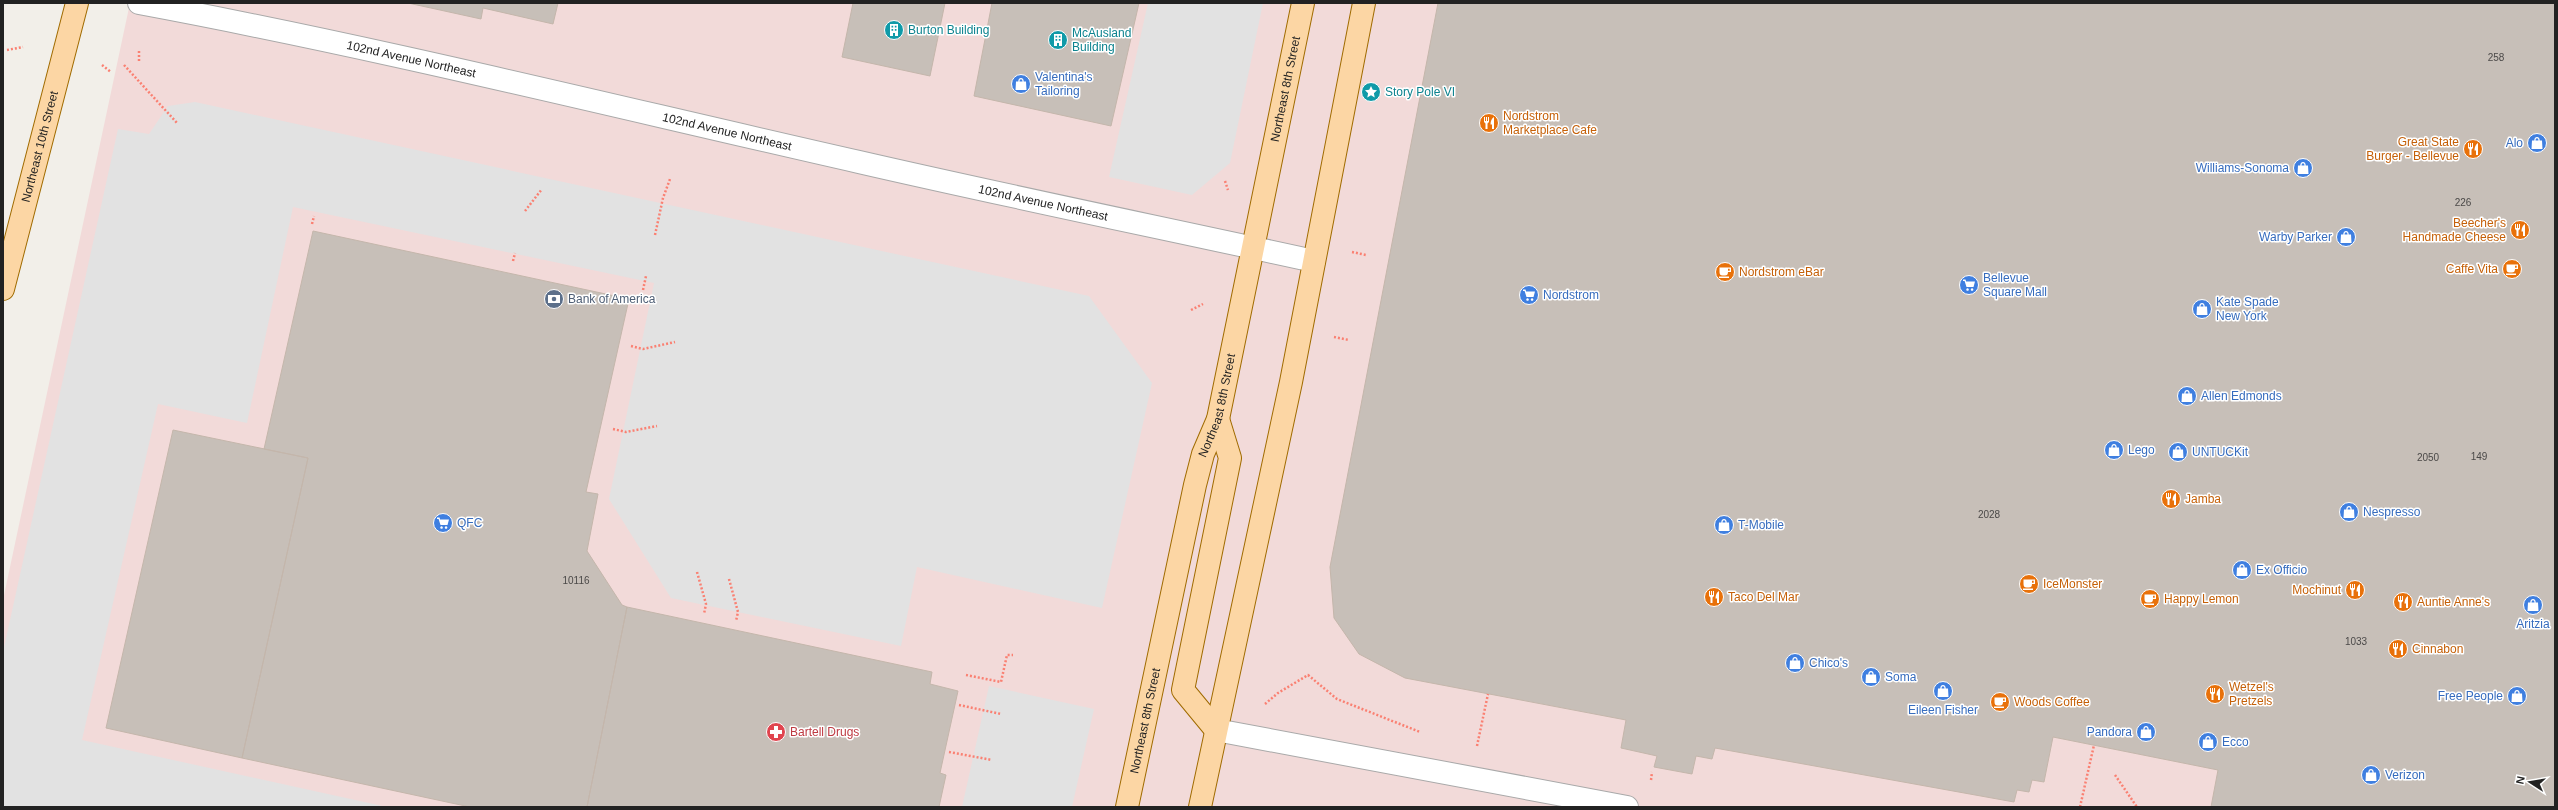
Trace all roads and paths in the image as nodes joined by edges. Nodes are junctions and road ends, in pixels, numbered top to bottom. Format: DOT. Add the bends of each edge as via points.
graph roads {
  1 [pos="77,3"];
  2 [pos="139,3"];
  3 [pos="1303,3"];
  4 [pos="1364,3"];
  5 [pos="23,47"];
  6 [pos="7,50"];
  7 [pos="139,51"];
  8 [pos="139,63"];
  9 [pos="102,65"];
  10 [pos="124,65"];
  11 [pos="111,72"];
  12 [pos="178,124"];
  13 [pos="670,179"];
  14 [pos="1225,181"];
  15 [pos="542,189"];
  16 [pos="1228,190"];
  17 [pos="525,211"];
  18 [pos="314,216"];
  19 [pos="312,224"];
  20 [pos="655,234"];
  21 [pos="1253,248"];
  22 [pos="1352,252"];
  23 [pos="515,253"];
  24 [pos="1366,255"];
  25 [pos="514,261"];
  26 [pos="1314,261"];
  27 [pos="646,276"];
  28 [pos="4,278"];
  29 [pos="643,290"];
  30 [pos="1203,304"];
  31 [pos="1191,310"];
  32 [pos="1334,337"];
  33 [pos="1349,340"];
  34 [pos="675,342"];
  35 [pos="631,346"];
  36 [pos="1218,419"];
  37 [pos="657,426"];
  38 [pos="612,429"];
  39 [pos="697,572"];
  40 [pos="729,579"];
  41 [pos="704,614"];
  42 [pos="736,621"];
  43 [pos="1013,655"];
  44 [pos="966,675"];
  45 [pos="1488,694"];
  46 [pos="960,705"];
  47 [pos="1263,706"];
  48 [pos="1001,714"];
  49 [pos="1216,730"];
  50 [pos="1426,734"];
  51 [pos="1478,741"];
  52 [pos="1470,744"];
  53 [pos="2094,745"];
  54 [pos="1477,746"];
  55 [pos="949,752"];
  56 [pos="992,760"];
  57 [pos="1652,772"];
  58 [pos="2114,775"];
  59 [pos="1651,780"];
  60 [pos="1127,807"];
  61 [pos="1200,807"];
  62 [pos="1627,807"];
  63 [pos="2080,807"];
  64 [pos="2136,807"];
  1 -- 28 [label="main road, Northeast 10th Street"];
  2 -- 21 [label="street, 102nd Avenue Northeast" via="255,25 540,87 860,162"];
  3 -- 21 [label="main road, Northeast 8th Street"];
  4 -- 26 [label="main road"];
  5 -- 6 [label="path"];
  7 -- 8 [label="path"];
  9 -- 11 [label="path"];
  10 -- 12 [label="path"];
  13 -- 20 [label="path"];
  14 -- 16 [label="path"];
  15 -- 17 [label="path"];
  18 -- 19 [label="path"];
  21 -- 26 [label="street, 102nd Avenue Northeast"];
  21 -- 36 [label="main road, Northeast 8th Street"];
  22 -- 24 [label="path"];
  23 -- 25 [label="path"];
  26 -- 49 [label="main road"];
  27 -- 29 [label="path"];
  30 -- 31 [label="path"];
  32 -- 33 [label="path"];
  34 -- 35 [label="path" via="643,349"];
  36 -- 49 [label="main road" via="1230,458 1183,690"];
  36 -- 60 [label="main road, Northeast 8th Street" via="1203,454 1195,485"];
  37 -- 38 [label="path" via="626,432"];
  39 -- 41 [label="path" via="706,604"];
  40 -- 42 [label="path" via="738,612"];
  43 -- 44 [label="path" via="1007,654 1001,682"];
  45 -- 51 [label="path"];
  46 -- 48 [label="path"];
  47 -- 50 [label="path" via="1278,693 1308,675 1337,699"];
  49 -- 61 [label="main road"];
  49 -- 62 [label="street"];
  52 -- 54 [label="path"];
  53 -- 63 [label="path"];
  55 -- 56 [label="path"];
  57 -- 59 [label="path"];
  58 -- 64 [label="path"];
}
